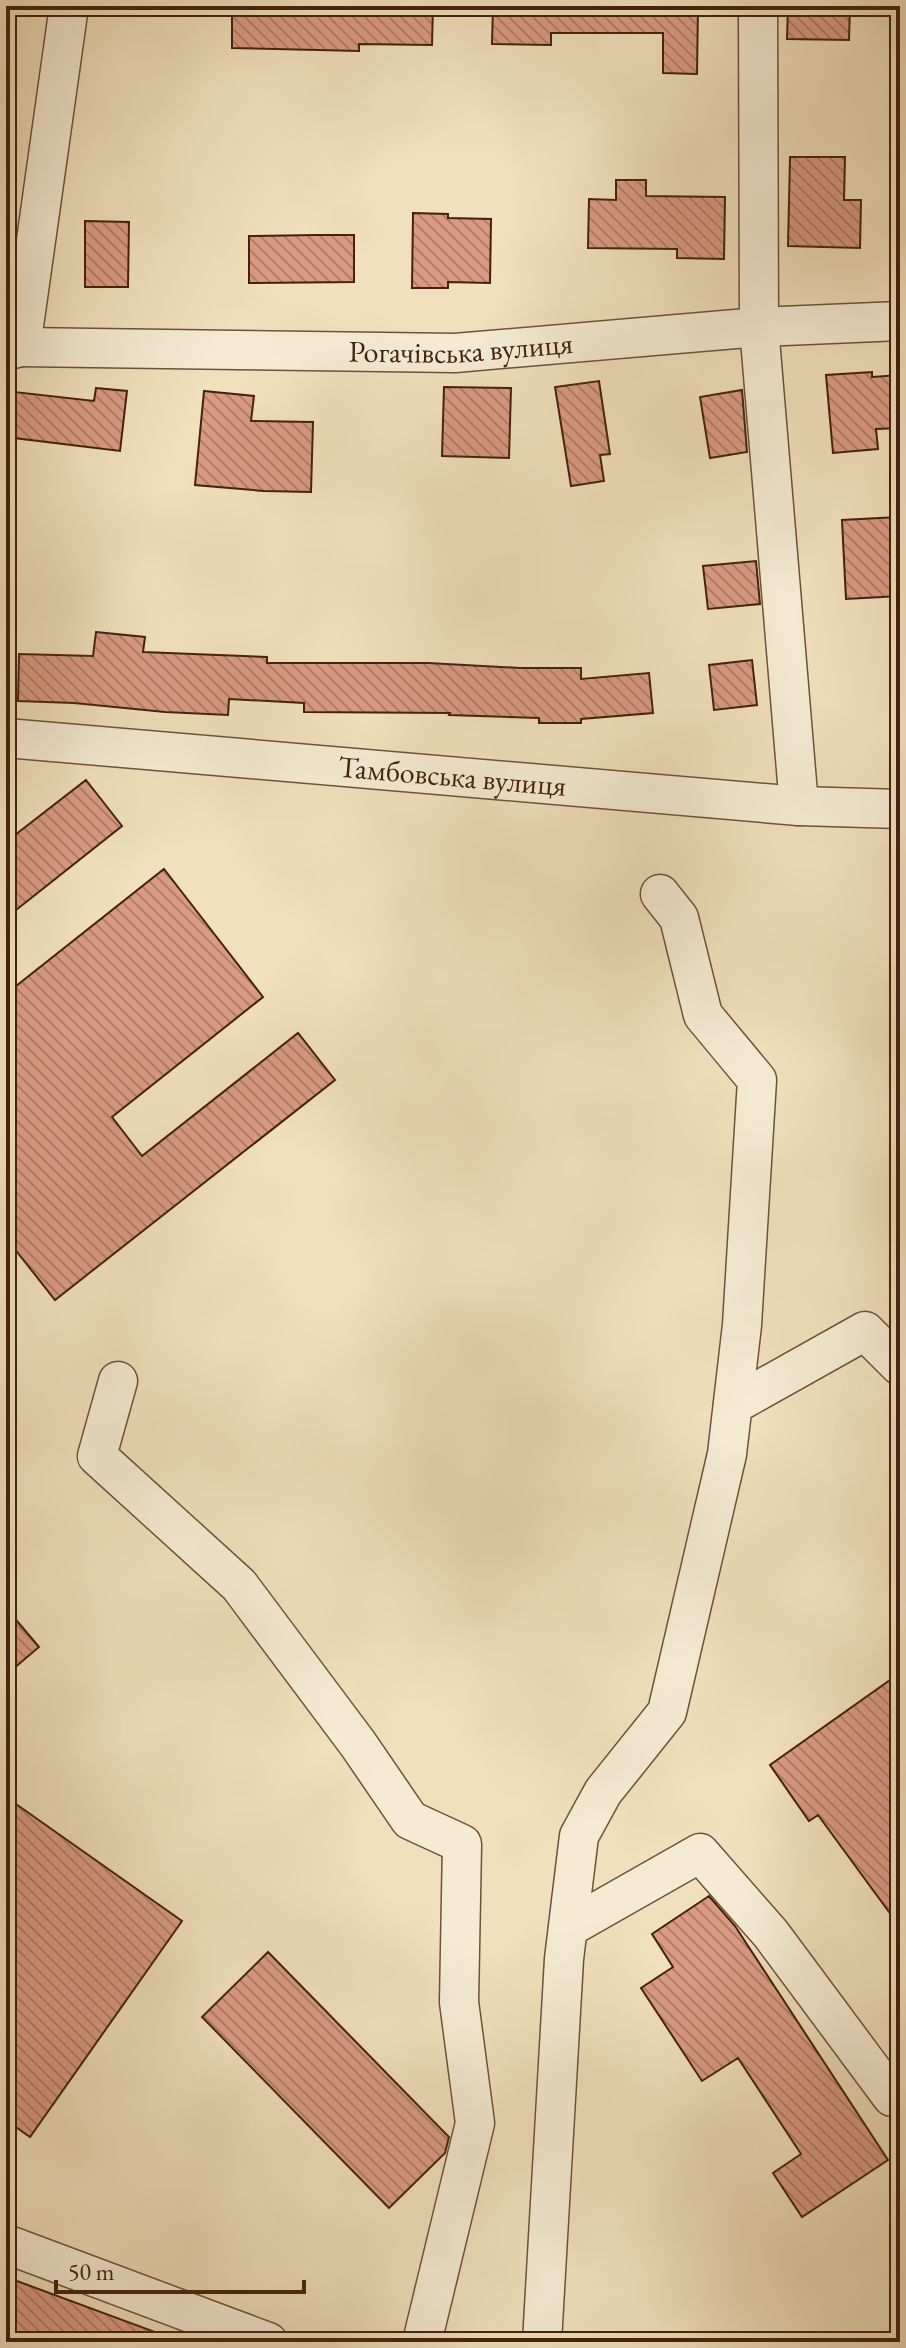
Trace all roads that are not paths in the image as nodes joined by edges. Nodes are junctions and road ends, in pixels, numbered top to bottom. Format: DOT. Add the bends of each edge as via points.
graph roads {
  1 [pos="69,6"];
  2 [pos="758,6"];
  3 [pos="900,321"];
  4 [pos="759,327"];
  5 [pos="14,349"];
  6 [pos="6,738"];
  7 [pos="799,806"];
  8 [pos="900,809"];
  9 [pos="660,894"];
  10 [pos="900,1366"];
  11 [pos="118,1381"];
  12 [pos="733,1405"];
  13 [pos="568,1928"];
  14 [pos="892,2097"];
  15 [pos="6,2244"];
  16 [pos="268,2342"];
  17 [pos="422,2342"];
  18 [pos="542,2342"];
  1 -- 5 [label="street"];
  2 -- 4 [label="street"];
  3 -- 4 [label="street, Рогачівська вулиця"];
  4 -- 5 [label="street, Рогачівська вулиця" via="455,353"];
  4 -- 7 [label="street"];
  6 -- 7 [label="street, Тамбовська вулиця"];
  7 -- 8 [label="street, Тамбовська вулиця"];
  9 -- 12 [label="street" via="679,918 703,1015 757,1080"];
  10 -- 12 [label="street" via="865,1331"];
  11 -- 17 [label="street" via="97,1456 239,1585 410,1820 462,1844 459,2002 475,2123"];
  12 -- 13 [label="street" via="727,1454 667,1712 603,1792 579,1836"];
  13 -- 14 [label="street" via="700,1853 771,1934"];
  13 -- 18 [label="street"];
  15 -- 16 [label="street"];
}
